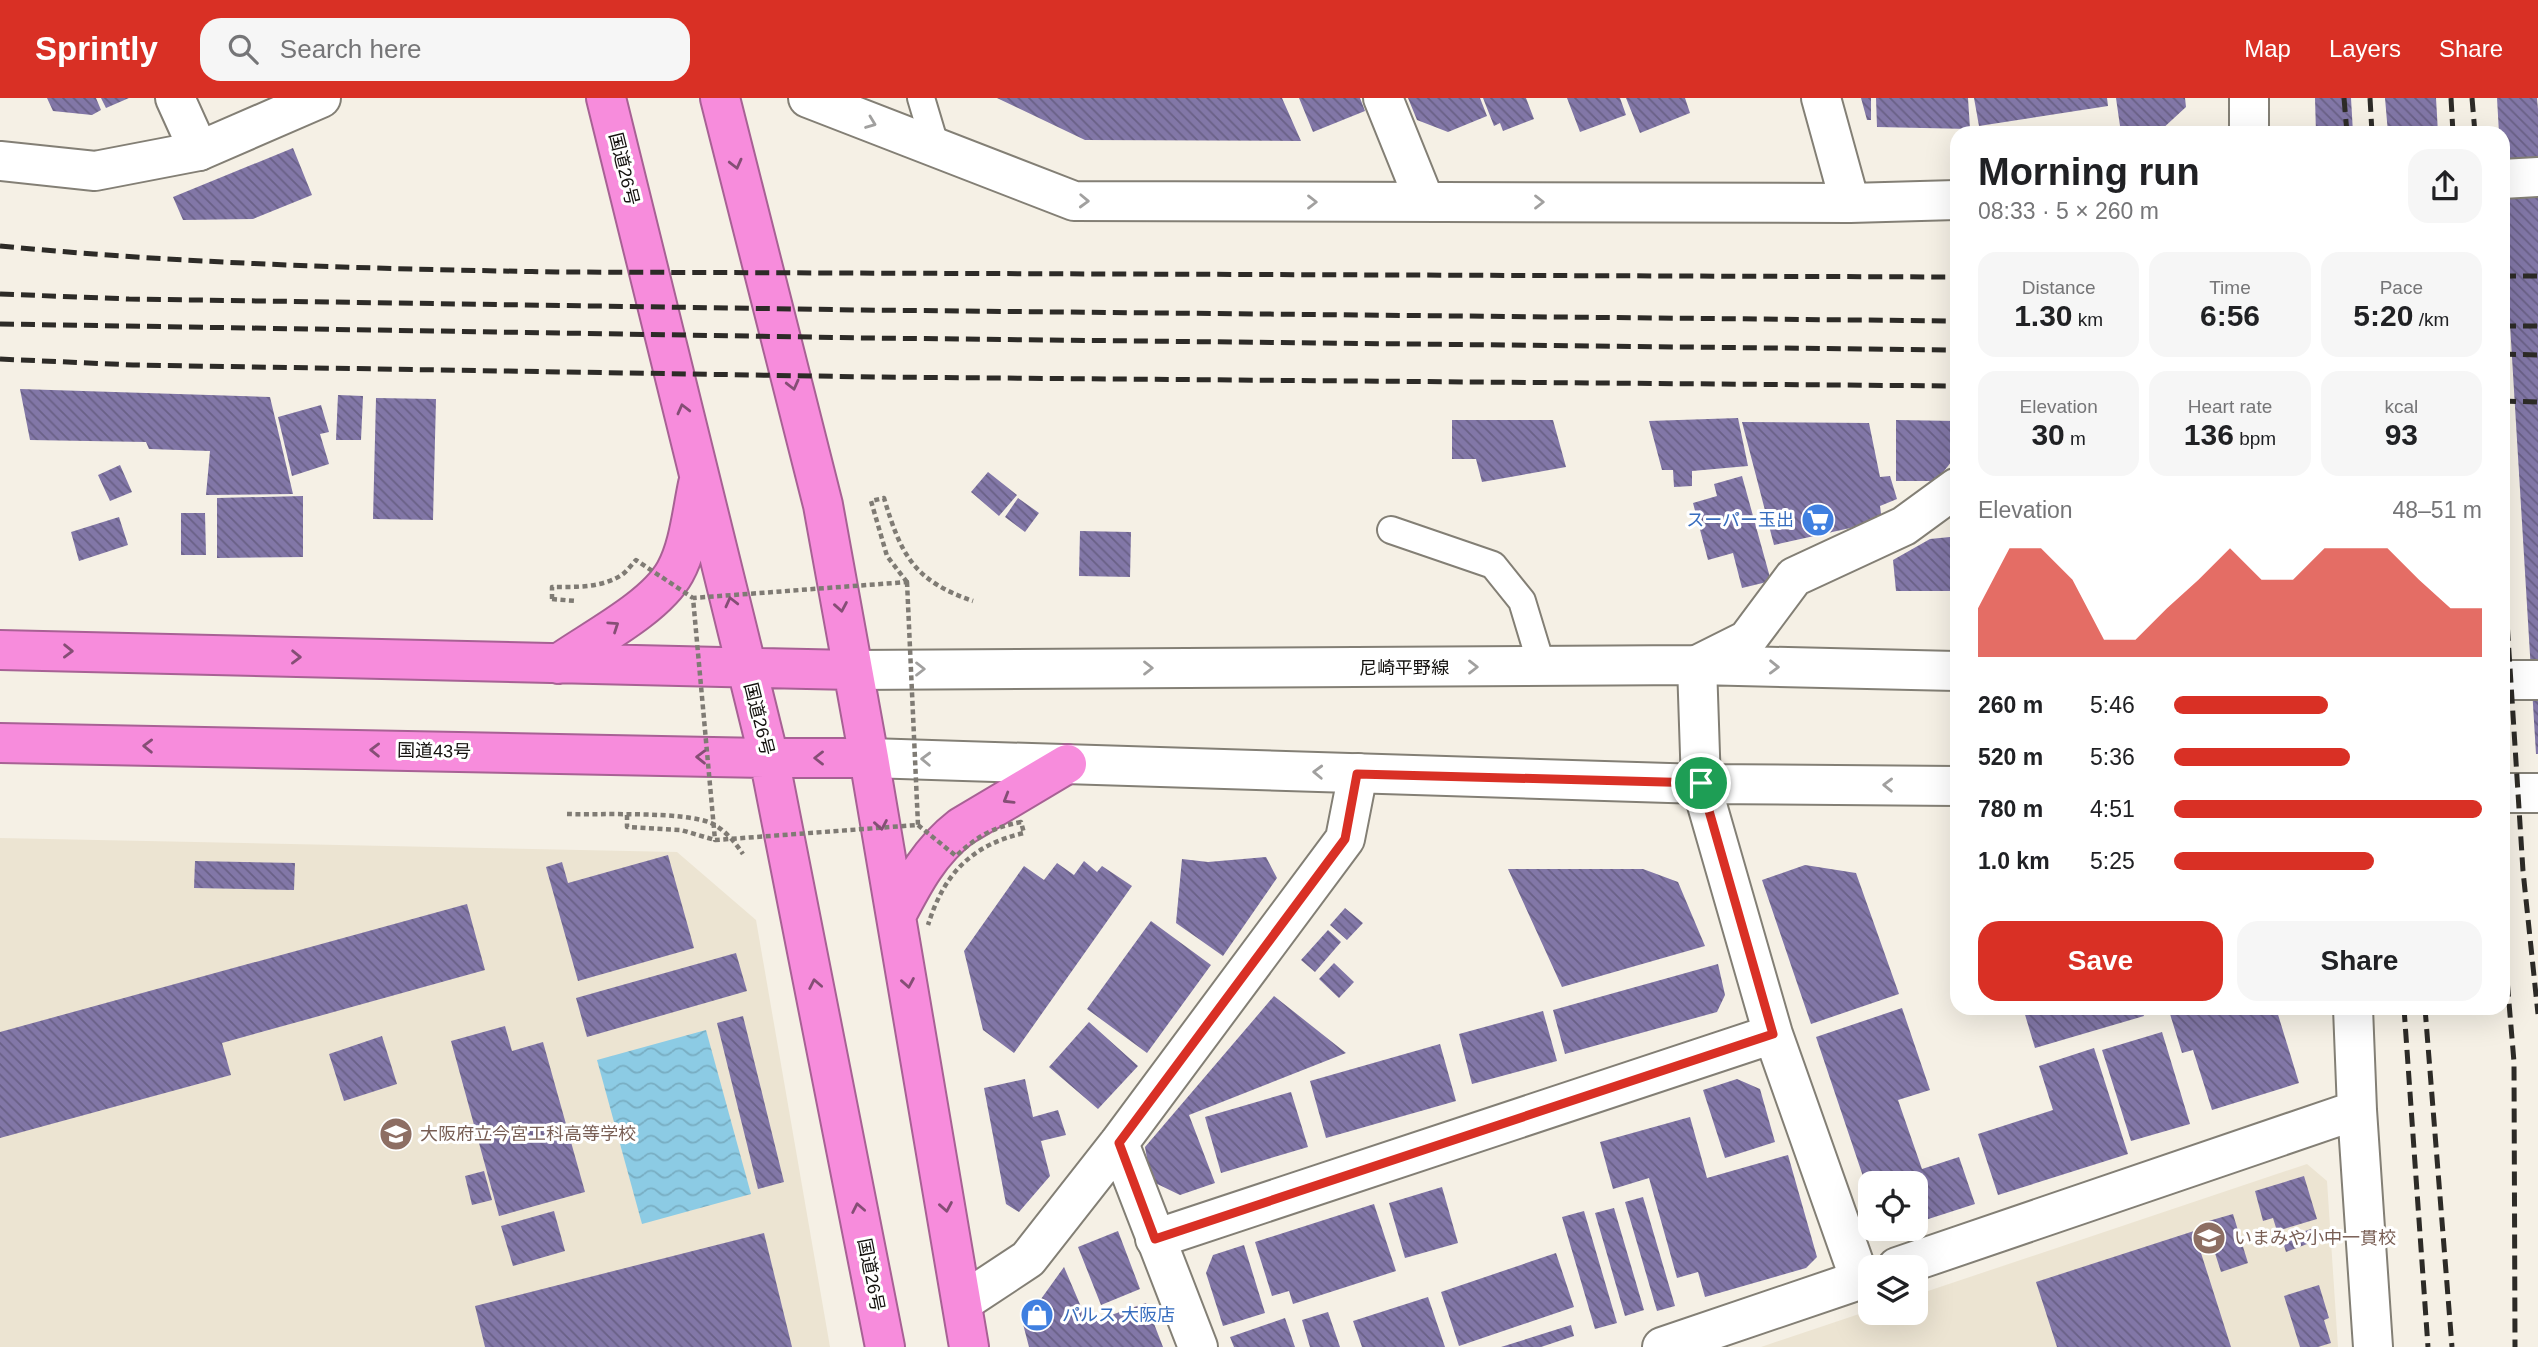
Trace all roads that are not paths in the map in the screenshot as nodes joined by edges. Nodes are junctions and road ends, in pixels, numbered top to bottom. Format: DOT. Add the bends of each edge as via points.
graph roads {
  1 [pos="176,98"];
  2 [pos="321,98"];
  3 [pos="606,98"];
  4 [pos="720,98"];
  5 [pos="808,98"];
  6 [pos="921,98"];
  7 [pos="1383,98"];
  8 [pos="1821,98"];
  9 [pos="2249,98"];
  10 [pos="2249,126"];
  11 [pos="936,148"];
  12 [pos="199,151"];
  13 [pos="0,161"];
  14 [pos="2538,177"];
  15 [pos="2510,179"];
  16 [pos="1950,200"];
  17 [pos="1425,202"];
  18 [pos="1850,203"];
  19 [pos="699,475"];
  20 [pos="1950,492"];
  21 [pos="1391,530"];
  22 [pos="0,649"];
  23 [pos="558,664"];
  24 [pos="1697,665"];
  25 [pos="1542,667"];
  26 [pos="747,668"];
  27 [pos="852,670"];
  28 [pos="1950,671"];
  29 [pos="2510,680"];
  30 [pos="2538,680"];
  31 [pos="0,743"];
  32 [pos="769,758"];
  33 [pos="869,758"];
  34 [pos="1067,764"];
  35 [pos="1357,774"];
  36 [pos="1701,783"];
  37 [pos="1950,786"];
  38 [pos="2510,793"];
  39 [pos="2538,793"];
  40 [pos="912,920"];
  41 [pos="2353,1015"];
  42 [pos="1773,1034"];
  43 [pos="2357,1110"];
  44 [pos="1119,1143"];
  45 [pos="1155,1239"];
  46 [pos="1928,1256"];
  47 [pos="1858,1257"];
  48 [pos="1858,1281"];
  49 [pos="962,1302"];
  50 [pos="885,1347"];
  51 [pos="969,1347"];
  52 [pos="1198,1347"];
  53 [pos="1662,1347"];
  54 [pos="2373,1347"];
  1 -- 12 [label="street"];
  2 -- 12 [label="street"];
  19 -- 3 [label="highway, 国道26号, one-way"];
  4 -- 27 [label="highway, one-way" via="823,506"];
  5 -- 11 [label="street, one-way"];
  6 -- 11 [label="lane"];
  7 -- 17 [label="street"];
  8 -- 18 [label="street"];
  9 -- 10 [label="street"];
  11 -- 17 [label="street, one-way" via="1074,201"];
  12 -- 13 [label="street" via="94,171"];
  14 -- 15 [label="street"];
  16 -- 18 [label="street"];
  17 -- 18 [label="street, one-way"];
  23 -- 19 [label="highway, one-way" via="664,589 683,553"];
  26 -- 19 [label="highway, 国道26号, one-way"];
  20 -- 24 [label="street" via="1904,526 1794,577 1747,640"];
  21 -- 25 [label="lane" via="1493,565 1522,601"];
  22 -- 23 [label="highway, one-way"];
  23 -- 26 [label="highway"];
  24 -- 25 [label="street, 尼崎平野線"];
  24 -- 28 [label="street, 尼崎平野線, one-way"];
  24 -- 36 [label="street"];
  27 -- 25 [label="street, 尼崎平野線, one-way"];
  26 -- 27 [label="highway"];
  26 -- 32 [label="highway, 国道26号"];
  27 -- 33 [label="highway"];
  29 -- 30 [label="street"];
  32 -- 31 [label="highway, 国道43号, one-way"];
  33 -- 32 [label="highway, 国道43号, one-way"];
  50 -- 32 [label="highway, 国道26号, one-way"];
  34 -- 33 [label="street, one-way"];
  33 -- 40 [label="highway, one-way"];
  35 -- 34 [label="street, one-way"];
  34 -- 40 [label="highway, one-way" via="946,839 918,874"];
  35 -- 36 [label="street"];
  35 -- 44 [label="street" via="1345,839"];
  37 -- 36 [label="street, one-way"];
  36 -- 42 [label="street"];
  38 -- 39 [label="street"];
  40 -- 49 [label="highway, one-way"];
  41 -- 43 [label="street"];
  42 -- 45 [label="street"];
  42 -- 47 [label="street"];
  43 -- 46 [label="street"];
  43 -- 54 [label="street"];
  44 -- 45 [label="street"];
  44 -- 49 [label="street" via="1028,1259"];
  45 -- 52 [label="street"];
  48 -- 53 [label="street"];
  49 -- 51 [label="highway"];
}
